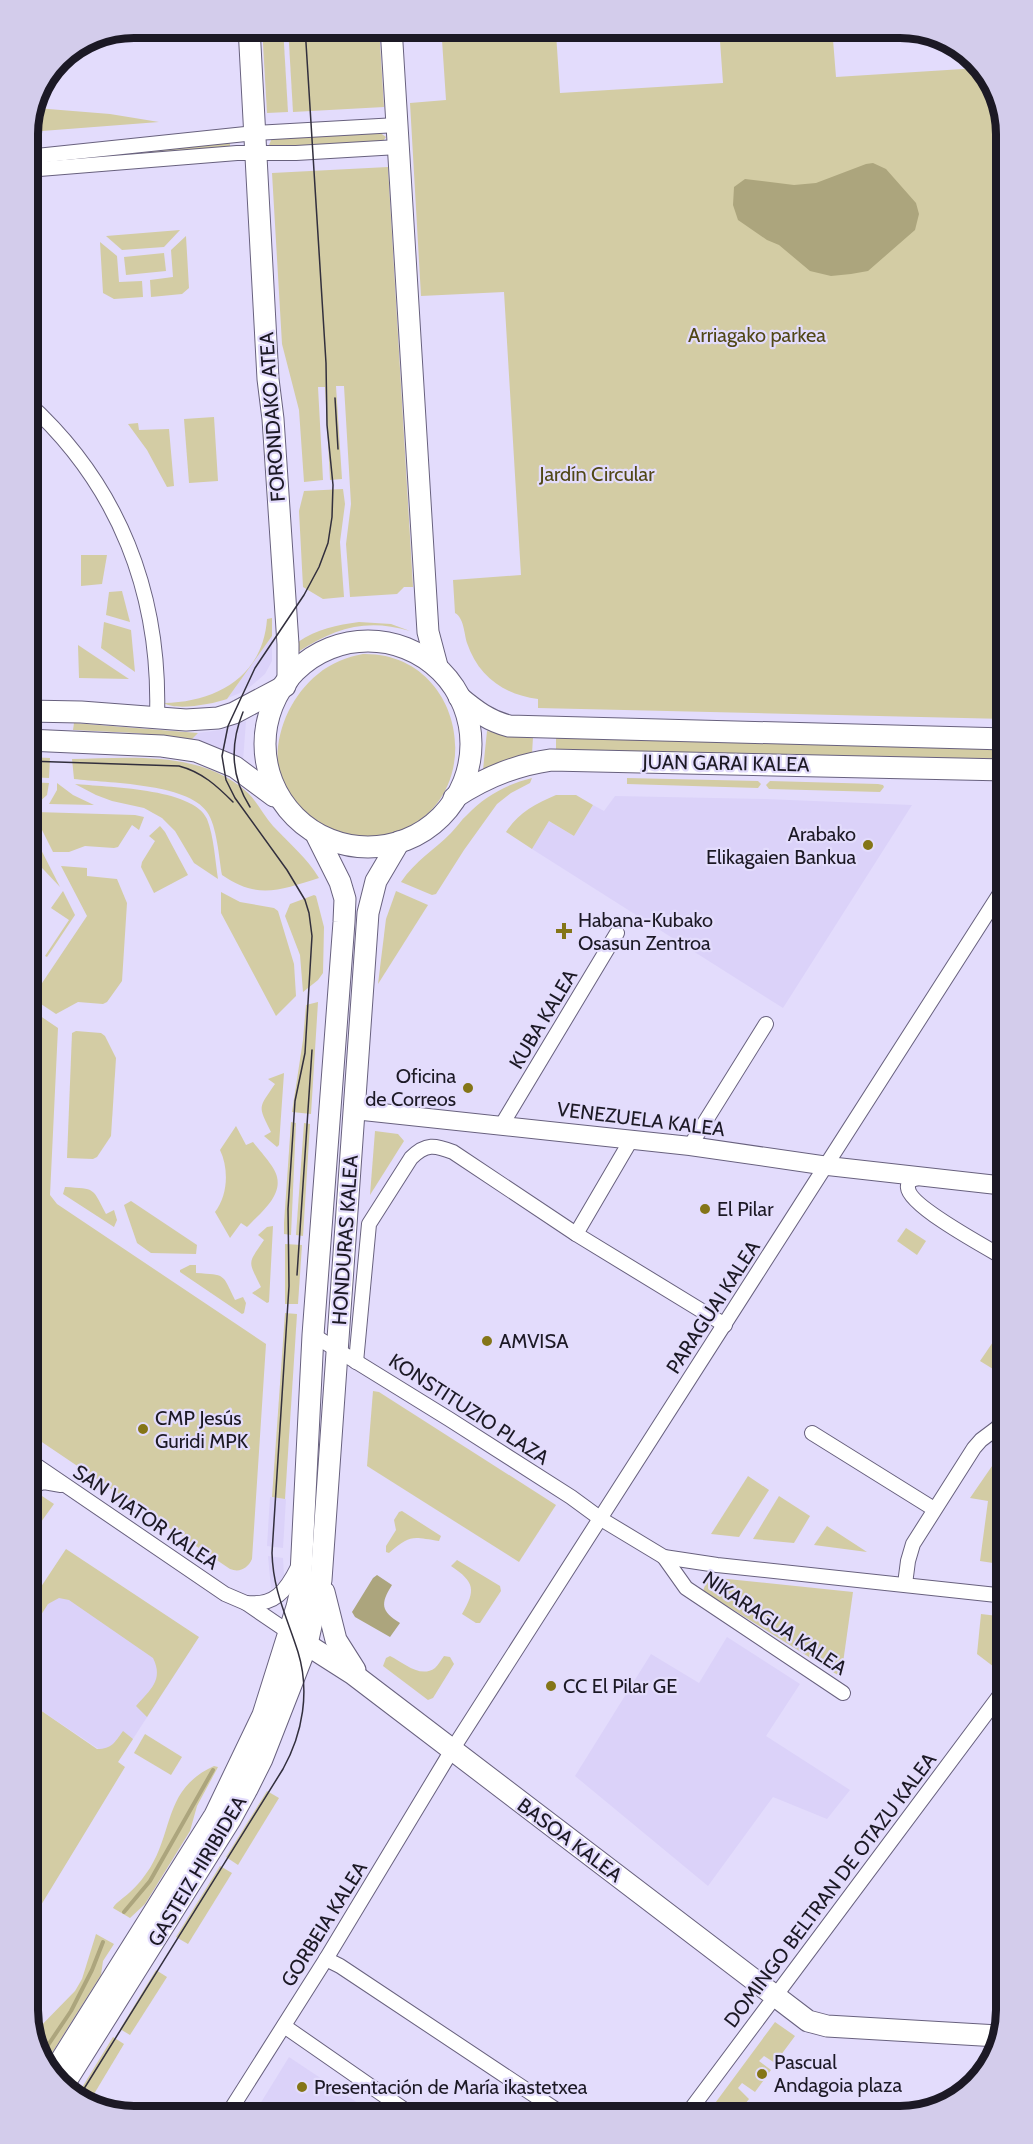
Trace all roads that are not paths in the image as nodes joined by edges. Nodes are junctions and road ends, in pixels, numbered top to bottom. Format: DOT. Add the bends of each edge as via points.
graph roads {
  1 [pos="250,38"];
  2 [pos="392,38"];
  3 [pos="397,125"];
  4 [pos="255,133"];
  5 [pos="398,147"];
  6 [pos="255,154"];
  7 [pos="38,156"];
  8 [pos="38,169"];
  9 [pos="38,413"];
  10 [pos="437,666"];
  11 [pos="287,683"];
  12 [pos="459,697"];
  13 [pos="38,712"];
  14 [pos="157,717"];
  15 [pos="996,739"];
  16 [pos="38,740"];
  17 [pos="996,770"];
  18 [pos="274,796"];
  19 [pos="454,798"];
  20 [pos="316,836"];
  21 [pos="399,842"];
  22 [pos="996,900"];
  23 [pos="617,933"];
  24 [pos="766,1024"];
  25 [pos="354,1110"];
  26 [pos="501,1126"];
  27 [pos="631,1140"];
  28 [pos="690,1146"];
  29 [pos="828,1166"];
  30 [pos="921,1177"];
  31 [pos="996,1185"];
  32 [pos="576,1234"];
  33 [pos="996,1253"];
  34 [pos="725,1325"];
  35 [pos="313,1335"];
  36 [pos="338,1352"];
  37 [pos="357,1362"];
  38 [pos="996,1429"];
  39 [pos="812,1433"];
  40 [pos="38,1467"];
  41 [pos="38,1483"];
  42 [pos="65,1486"];
  43 [pos="934,1509"];
  44 [pos="601,1519"];
  45 [pos="664,1557"];
  46 [pos="301,1563"];
  47 [pos="321,1580"];
  48 [pos="905,1584"];
  49 [pos="996,1595"];
  50 [pos="246,1603"];
  51 [pos="299,1639"];
  52 [pos="347,1670"];
  53 [pos="286,1673"];
  54 [pos="367,1685"];
  55 [pos="843,1693"];
  56 [pos="996,1700"];
  57 [pos="452,1750"];
  58 [pos="326,1959"];
  59 [pos="774,1996"];
  60 [pos="284,2026"];
  61 [pos="992,2036"];
  62 [pos="56,2067"];
  63 [pos="67,2080"];
  64 [pos="233,2106"];
  65 [pos="399,2106"];
  66 [pos="546,2106"];
  67 [pos="695,2106"];
  1 -- 4 [label="main road, FORONDAKO ATEA"];
  2 -- 3 [label="main road"];
  3 -- 4 [label="street"];
  3 -- 5 [label="main road"];
  4 -- 6 [label="main road, FORONDAKO ATEA"];
  4 -- 7 [label="street"];
  5 -- 6 [label="street"];
  5 -- 10 [label="main road" via="428,632"];
  6 -- 8 [label="street"];
  6 -- 11 [label="main road, FORONDAKO ATEA" via="288,644"];
  9 -- 14 [label="street" via="92,474 112,507 136,563 149,615 158,686"];
  10 -- 11 [label="main road" via="402,645 367,639 340,645 316,657"];
  10 -- 12 [label="main road"];
  11 -- 14 [label="main road" via="218,718"];
  11 -- 18 [label="main road" via="267,742 268,777"];
  12 -- 15 [label="main road, JUAN GARAI KALEA" via="481,715 509,726"];
  12 -- 19 [label="main road" via="469,740 464,777"];
  13 -- 14 [label="main road"];
  16 -- 18 [label="main road" via="196,751 235,766"];
  17 -- 19 [label="main road, JUAN GARAI KALEA" via="551,760 509,770"];
  18 -- 20 [label="main road" via="286,812"];
  19 -- 21 [label="main road" via="432,823"];
  20 -- 21 [label="main road" via="357,847"];
  20 -- 35 [label="main road, HONDURAS KALEA" via="337,874 345,899"];
  21 -- 25 [label="main road, HONDURAS KALEA" via="376,881 368,912"];
  22 -- 29 [label="street, PARAGUAI KALEA"];
  23 -- 26 [label="street, KUBA KALEA"];
  24 -- 28 [label="street"];
  25 -- 26 [label="street, VENEZUELA KALEA"];
  25 -- 36 [label="main road, HONDURAS KALEA"];
  26 -- 27 [label="street, VENEZUELA KALEA"];
  27 -- 28 [label="street, VENEZUELA KALEA"];
  27 -- 32 [label="street"];
  28 -- 29 [label="street, VENEZUELA KALEA"];
  29 -- 30 [label="street, VENEZUELA KALEA"];
  29 -- 34 [label="street, PARAGUAI KALEA"];
  30 -- 31 [label="street, VENEZUELA KALEA"];
  30 -- 33 [label="street" via="907,1186 917,1202"];
  32 -- 34 [label="street"];
  32 -- 37 [label="street" via="453,1152 438,1146 418,1151 369,1224"];
  34 -- 44 [label="street, PARAGUAI KALEA"];
  35 -- 36 [label="street, KONSTITUZIO PLAZA"];
  35 -- 46 [label="main road, HONDURAS KALEA"];
  36 -- 37 [label="street, KONSTITUZIO PLAZA"];
  36 -- 47 [label="main road, HONDURAS KALEA"];
  37 -- 44 [label="street, KONSTITUZIO PLAZA"];
  38 -- 43 [label="street" via="974,1448"];
  39 -- 43 [label="street"];
  40 -- 42 [label="street, SAN VIATOR KALEA"];
  41 -- 42 [label="street"];
  42 -- 50 [label="street, SAN VIATOR KALEA" via="225,1594"];
  43 -- 48 [label="street" via="913,1544"];
  44 -- 45 [label="street, KONSTITUZIO PLAZA"];
  44 -- 57 [label="street, PARAGUAI KALEA"];
  45 -- 48 [label="street"];
  45 -- 55 [label="street, NIKARAGUA KALEA" via="686,1588"];
  46 -- 50 [label="street" via="278,1596 264,1604"];
  46 -- 51 [label="main road, HONDURAS KALEA"];
  47 -- 51 [label="main road, HONDURAS KALEA"];
  47 -- 54 [label="main road, BASOA KALEA" via="336,1640"];
  48 -- 49 [label="street"];
  50 -- 51 [label="street, SAN VIATOR KALEA"];
  51 -- 52 [label="main road, BASOA KALEA"];
  51 -- 53 [label="main road, GASTEIZ HIRIBIDEA"];
  52 -- 53 [label="main road" via="319,1668"];
  52 -- 54 [label="main road, BASOA KALEA"];
  53 -- 62 [label="main road, GASTEIZ HIRIBIDEA" via="215,1815"];
  53 -- 63 [label="main road, GASTEIZ HIRIBIDEA" via="261,1759 231,1820"];
  54 -- 57 [label="main road, BASOA KALEA"];
  56 -- 59 [label="street, DOMINGO BELTRAN DE OTAZU KALEA"];
  57 -- 58 [label="street, GORBEIA KALEA"];
  57 -- 59 [label="main road, BASOA KALEA"];
  58 -- 60 [label="street, GORBEIA KALEA"];
  58 -- 66 [label="street"];
  59 -- 61 [label="main road, BASOA KALEA" via="817,2024"];
  59 -- 67 [label="street, DOMINGO BELTRAN DE OTAZU KALEA"];
  60 -- 64 [label="street, GORBEIA KALEA"];
  60 -- 65 [label="street"];
}
